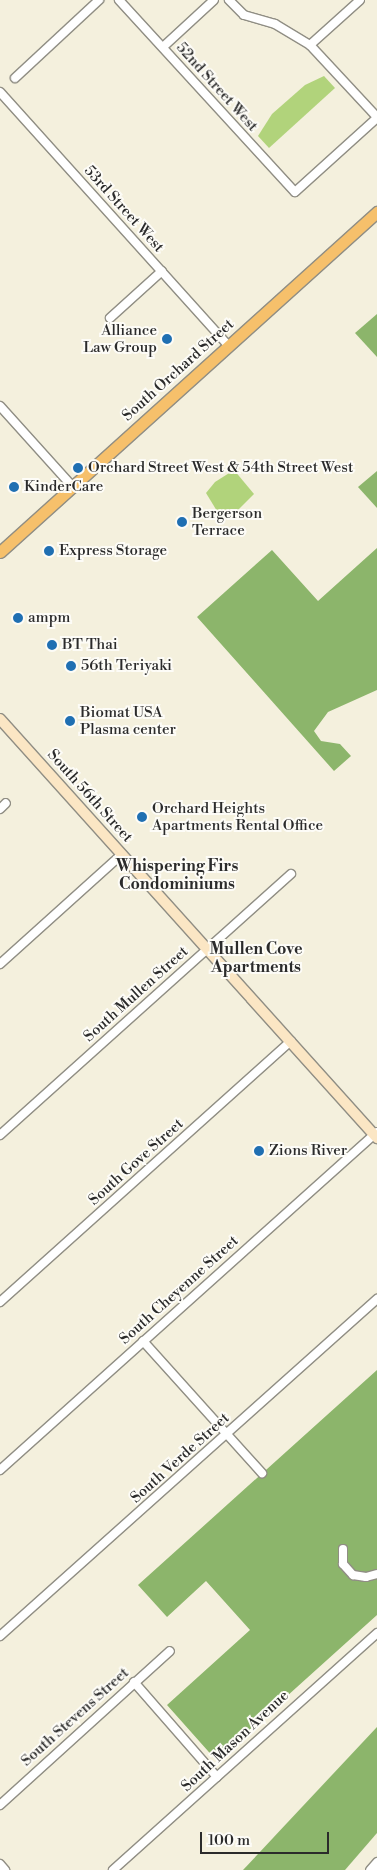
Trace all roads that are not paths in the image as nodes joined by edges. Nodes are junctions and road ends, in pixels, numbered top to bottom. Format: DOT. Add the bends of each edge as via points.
graph roads {
  1 [pos="99,0"];
  2 [pos="119,0"];
  3 [pos="214,0"];
  4 [pos="229,0"];
  5 [pos="360,0"];
  6 [pos="310,45"];
  7 [pos="162,47"];
  8 [pos="15,78"];
  9 [pos="0,92"];
  10 [pos="377,117"];
  11 [pos="377,212"];
  12 [pos="162,271"];
  13 [pos="110,318"];
  14 [pos="228,345"];
  15 [pos="0,406"];
  16 [pos="72,486"];
  17 [pos="0,552"];
  18 [pos="0,719"];
  19 [pos="122,854"];
  20 [pos="291,874"];
  21 [pos="207,949"];
  22 [pos="0,964"];
  23 [pos="291,1041"];
  24 [pos="0,1135"];
  25 [pos="376,1135"];
  26 [pos="377,1298"];
  27 [pos="0,1302"];
  28 [pos="143,1341"];
  29 [pos="227,1434"];
  30 [pos="0,1470"];
  31 [pos="262,1473"];
  32 [pos="344,1549"];
  33 [pos="377,1574"];
  34 [pos="377,1633"];
  35 [pos="0,1636"];
  36 [pos="170,1650"];
  37 [pos="134,1682"];
  38 [pos="217,1777"];
  39 [pos="0,1804"];
  40 [pos="377,1862"];
  41 [pos="0,1864"];
  42 [pos="6,1870"];
  43 [pos="113,1870"];
  44 [pos="370,1870"];
  1 -- 8 [label="street"];
  2 -- 7 [label="street, 52nd Street West"];
  3 -- 7 [label="street"];
  4 -- 6 [label="street" via="244,15 276,24"];
  5 -- 6 [label="street"];
  6 -- 10 [label="street"];
  7 -- 10 [label="street, 52nd Street West" via="295,192"];
  9 -- 12 [label="street, 53rd Street West"];
  11 -- 14 [label="main road, South Orchard Street"];
  12 -- 13 [label="street"];
  12 -- 14 [label="street, 53rd Street West"];
  14 -- 16 [label="main road, South Orchard Street"];
  15 -- 16 [label="street"];
  16 -- 17 [label="main road, South Orchard Street"];
  18 -- 19 [label="main road, South 56th Street"];
  19 -- 21 [label="main road, South 56th Street"];
  19 -- 22 [label="street"];
  20 -- 21 [label="street, South Mullen Street"];
  21 -- 23 [label="main road, South 56th Street"];
  21 -- 24 [label="street, South Mullen Street"];
  23 -- 25 [label="main road, South 56th Street"];
  23 -- 27 [label="street, South Gove Street"];
  25 -- 28 [label="street, South Cheyenne Street"];
  26 -- 29 [label="street, South Verde Street"];
  28 -- 29 [label="street"];
  28 -- 30 [label="street, South Cheyenne Street"];
  29 -- 31 [label="street"];
  29 -- 35 [label="street, South Verde Street"];
  32 -- 33 [label="street" via="343,1564 353,1575 366,1577"];
  34 -- 38 [label="street, South Mason Avenue"];
  36 -- 37 [label="street, South Stevens Street"];
  37 -- 38 [label="street"];
  37 -- 39 [label="street, South Stevens Street"];
  38 -- 43 [label="street, South Mason Avenue"];
  40 -- 44 [label="street"];
  41 -- 42 [label="street"];
}
